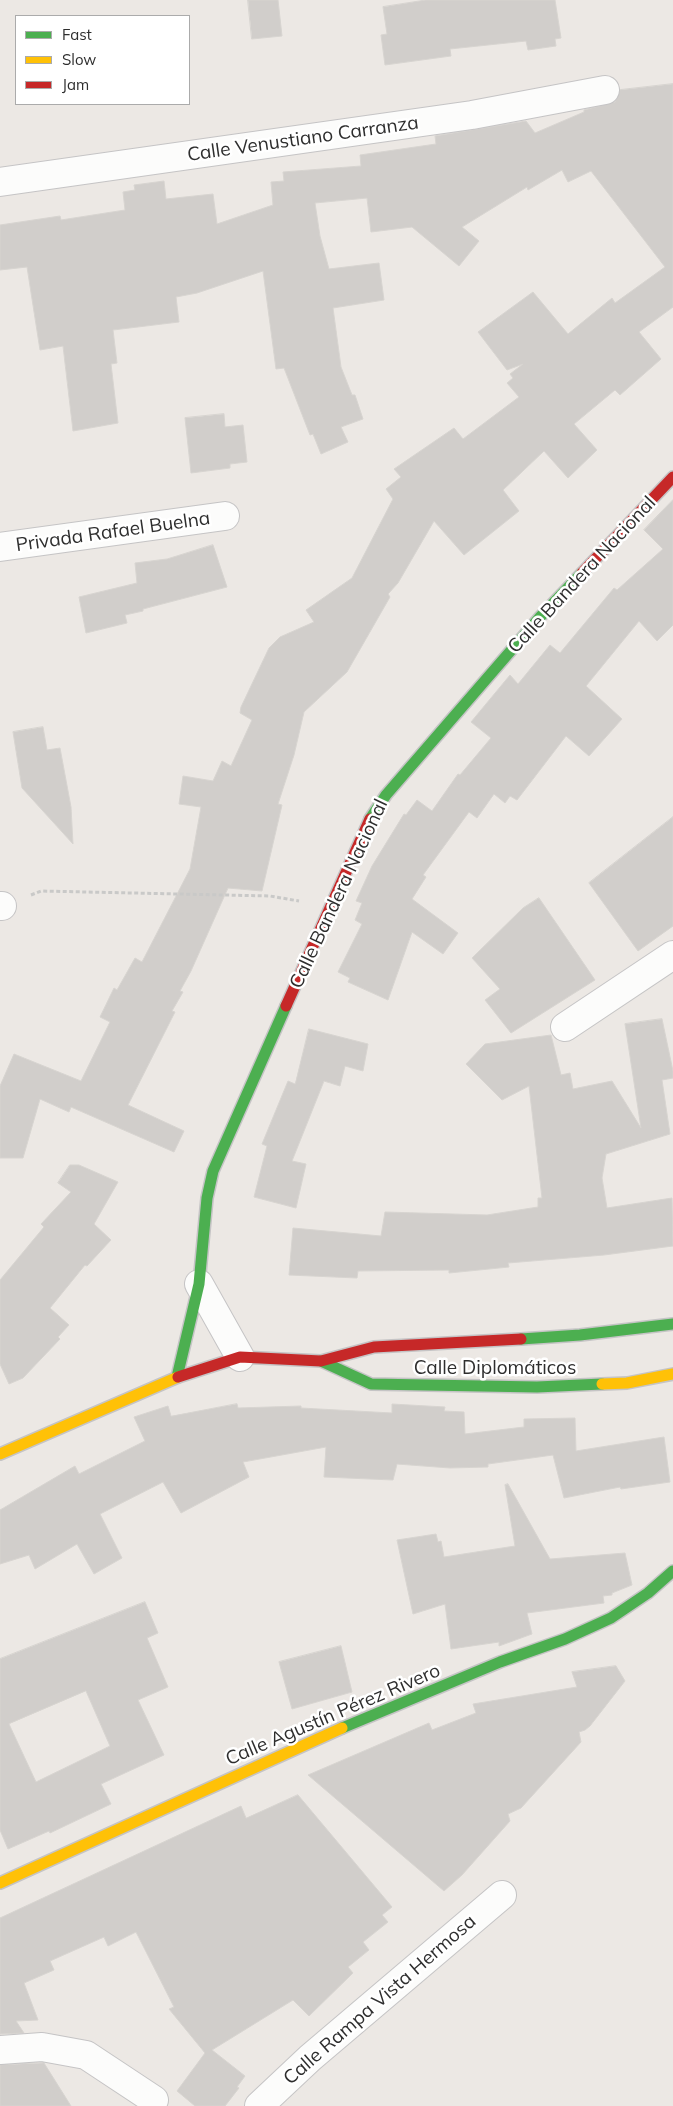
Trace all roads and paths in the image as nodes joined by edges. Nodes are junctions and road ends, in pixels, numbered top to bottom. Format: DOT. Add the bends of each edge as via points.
graph roads {
  1 [pos="605,90"];
  2 [pos="0,182"];
  3 [pos="673,477"];
  4 [pos="225,516"];
  5 [pos="0,547"];
  6 [pos="41,891"];
  7 [pos="270,896"];
  8 [pos="673,956"];
  9 [pos="565,1027"];
  10 [pos="199,1284"];
  11 [pos="673,1324"];
  12 [pos="240,1357"];
  13 [pos="321,1362"];
  14 [pos="673,1374"];
  15 [pos="177,1377"];
  16 [pos="0,1454"];
  17 [pos="673,1571"];
  18 [pos="0,1883"];
  19 [pos="502,1894"];
  20 [pos="0,2050"];
  21 [pos="154,2104"];
  22 [pos="260,2106"];
  1 -- 2 [label="street, Calle Venustiano Carranza" via="472,115"];
  3 -- 10 [label="street, Calle Bandera Nacional" via="540,617 386,794 367,825 213,1171"];
  4 -- 5 [label="street, Privada Rafael Buelna"];
  6 -- 7 [label="path"];
  8 -- 9 [label="street"];
  10 -- 12 [label="street"];
  10 -- 15 [label="street, Calle Bandera Nacional"];
  11 -- 13 [label="street, Calle Diplomáticos" via="580,1336 374,1347"];
  12 -- 13 [label="street, Calle Diplomáticos"];
  12 -- 15 [label="street, Calle Diplomáticos"];
  13 -- 14 [label="street, Calle Diplomáticos" via="371,1384 537,1387 627,1383"];
  15 -- 16 [label="street, Calle Diplomáticos"];
  17 -- 18 [label="street, Calle Agustín Pérez Rivero" via="648,1593 603,1622 329,1733"];
  19 -- 22 [label="street, Calle Rampa Vista Hermosa" via="310,2058"];
  20 -- 21 [label="street" via="42,2047 86,2055"];
}
